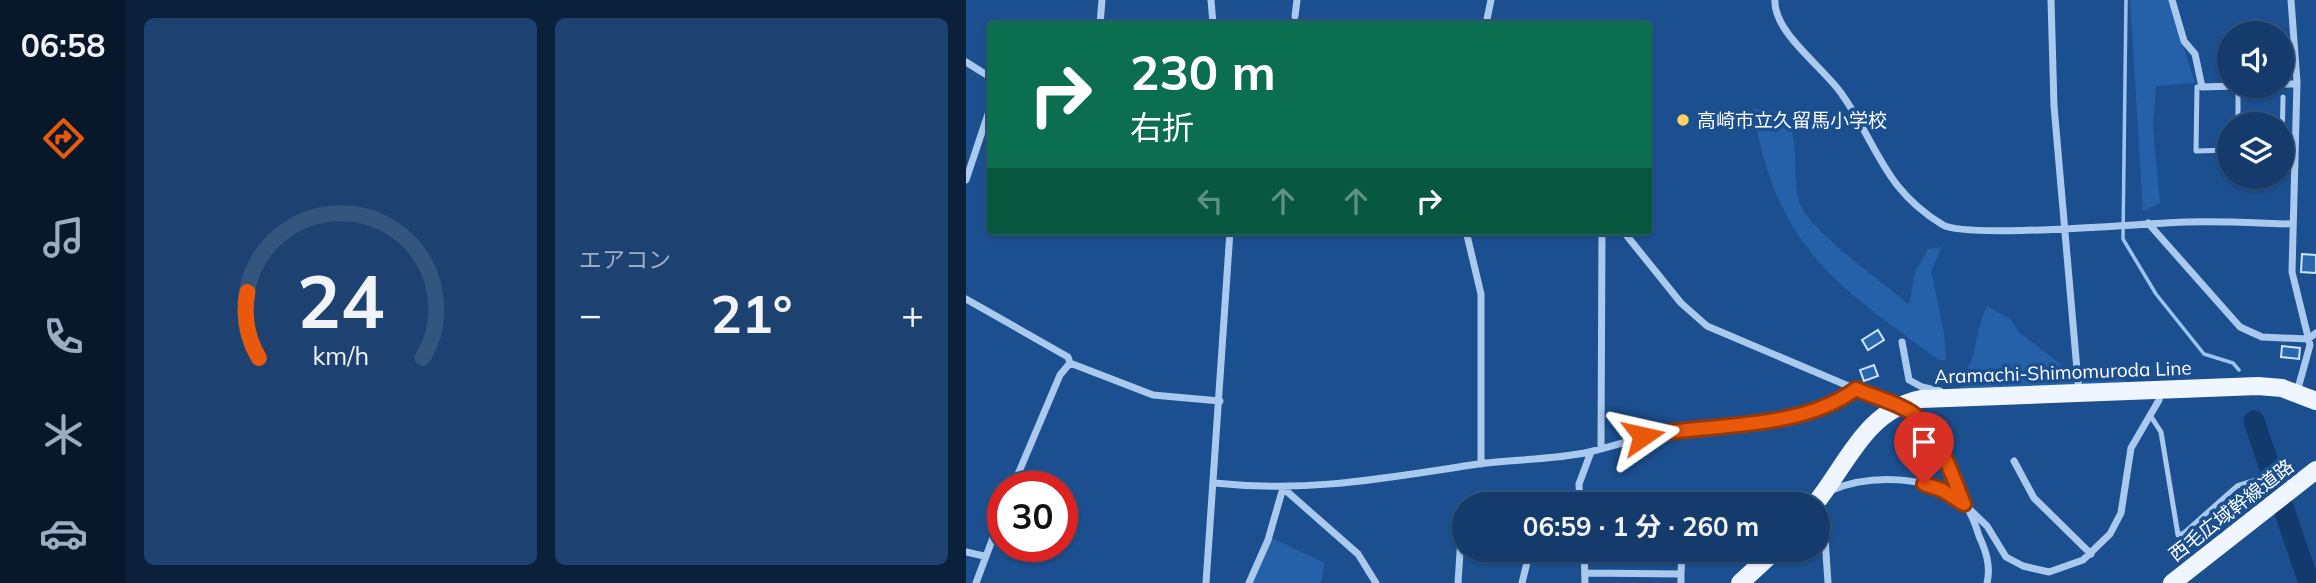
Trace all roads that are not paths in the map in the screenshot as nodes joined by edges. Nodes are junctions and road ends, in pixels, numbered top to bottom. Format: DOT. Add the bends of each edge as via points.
graph roads {
  1 [pos="1102,0"];
  2 [pos="1211,0"];
  3 [pos="1297,0"];
  4 [pos="1491,0"];
  5 [pos="1775,0"];
  6 [pos="2051,0"];
  7 [pos="2172,0"];
  8 [pos="2291,0"];
  9 [pos="1295,16"];
  10 [pos="1100,21"];
  11 [pos="1213,21"];
  12 [pos="1487,21"];
  13 [pos="966,62"];
  14 [pos="987,74"];
  15 [pos="2297,84"];
  16 [pos="2202,87"];
  17 [pos="2217,87"];
  18 [pos="987,117"];
  19 [pos="2217,150"];
  20 [pos="966,180"];
  21 [pos="2148,223"];
  22 [pos="2292,224"];
  23 [pos="2064,227"];
  24 [pos="1230,235"];
  25 [pos="1467,235"];
  26 [pos="1602,235"];
  27 [pos="1626,235"];
  28 [pos="966,299"];
  29 [pos="2316,332"];
  30 [pos="1902,342"];
  31 [pos="2311,343"];
  32 [pos="1070,363"];
  33 [pos="1856,389"];
  34 [pos="2160,391"];
  35 [pos="2296,393"];
  36 [pos="2079,394"];
  37 [pos="1944,396"];
  38 [pos="1220,401"];
  39 [pos="2316,401"];
  40 [pos="1896,406"];
  41 [pos="2150,415"];
  42 [pos="1601,447"];
  43 [pos="1591,452"];
  44 [pos="2014,461"];
  45 [pos="1481,464"];
  46 [pos="2316,470"];
  47 [pos="1019,471"];
  48 [pos="2256,481"];
  49 [pos="1214,483"];
  50 [pos="1283,488"];
  51 [pos="1579,492"];
  52 [pos="1824,492"];
  53 [pos="1830,494"];
  54 [pos="1964,504"];
  55 [pos="987,549"];
  56 [pos="966,552"];
  57 [pos="2091,554"];
  58 [pos="984,556"];
  59 [pos="1459,562"];
  60 [pos="1527,562"];
  61 [pos="1585,562"];
  62 [pos="1763,562"];
  63 [pos="1827,562"];
  64 [pos="1586,573"];
  65 [pos="1681,579"];
  66 [pos="976,583"];
  67 [pos="1206,583"];
  68 [pos="1249,583"];
  69 [pos="1376,583"];
  70 [pos="1458,583"];
  71 [pos="1522,583"];
  72 [pos="1584,583"];
  73 [pos="1740,583"];
  74 [pos="1828,583"];
  75 [pos="1987,583"];
  76 [pos="2172,583"];
  1 -- 10 [label="street"];
  2 -- 11 [label="street"];
  3 -- 9 [label="street"];
  4 -- 12 [label="street"];
  5 -- 23 [label="street" via="1783,27 1837,87 1885,171 1918,206 1957,229"];
  6 -- 23 [label="street"];
  7 -- 16 [label="street" via="2184,41 2195,54"];
  8 -- 15 [label="street"];
  13 -- 14 [label="street"];
  15 -- 22 [label="street"];
  16 -- 17 [label="street"];
  16 -- 19 [label="lane" via="2197,87 2196,151"];
  18 -- 20 [label="street"];
  21 -- 22 [label="street"];
  21 -- 23 [label="street"];
  21 -- 31 [label="street" via="2240,327 2262,337"];
  22 -- 31 [label="street" via="2294,287"];
  23 -- 36 [label="street"];
  24 -- 38 [label="street"];
  25 -- 45 [label="street" via="1481,294"];
  26 -- 42 [label="street"];
  27 -- 33 [label="street" via="1681,303 1707,326"];
  28 -- 32 [label="street" via="1068,357"];
  29 -- 31 [label="street"];
  30 -- 37 [label="street" via="1909,380"];
  31 -- 35 [label="street"];
  32 -- 38 [label="street" via="1153,395"];
  32 -- 47 [label="street" via="1060,375"];
  33 -- 40 [label="street"];
  33 -- 42 [label="street" via="1811,411 1768,421 1683,428"];
  34 -- 35 [label="main road, Aramachi-Shimomuroda Line" via="2258,386"];
  34 -- 36 [label="main road, Aramachi-Shimomuroda Line"];
  34 -- 41 [label="street"];
  35 -- 39 [label="main road, Aramachi-Shimomuroda Line"];
  36 -- 37 [label="main road, Aramachi-Shimomuroda Line"];
  37 -- 40 [label="main road, Aramachi-Shimomuroda Line"];
  38 -- 49 [label="street"];
  40 -- 52 [label="main road, Aramachi-Shimomuroda Line" via="1862,435"];
  40 -- 54 [label="street" via="1923,423"];
  41 -- 48 [label="lane" via="2161,432 2178,535 2237,486"];
  41 -- 57 [label="street" via="2131,448 2121,513 2110,534"];
  42 -- 43 [label="street"];
  43 -- 45 [label="street"];
  43 -- 51 [label="street"];
  44 -- 57 [label="street" via="2034,498"];
  45 -- 50 [label="street"];
  46 -- 76 [label="main road, 西毛広域幹線道路"];
  49 -- 50 [label="street"];
  49 -- 67 [label="street"];
  50 -- 68 [label="street"];
  50 -- 69 [label="street" via="1358,554"];
  53 -- 54 [label="street" via="1866,481 1896,480 1933,487"];
  54 -- 57 [label="street" via="1987,526 2006,557 2023,566 2049,572"];
  54 -- 75 [label="street" via="1987,556"];
  55 -- 58 [label="street"];
  56 -- 58 [label="street"];
  58 -- 66 [label="street"];
  59 -- 70 [label="street"];
  60 -- 71 [label="street"];
  61 -- 64 [label="street"];
  62 -- 73 [label="main road"];
  63 -- 74 [label="street"];
  64 -- 65 [label="street"];
  64 -- 72 [label="street"];
}
